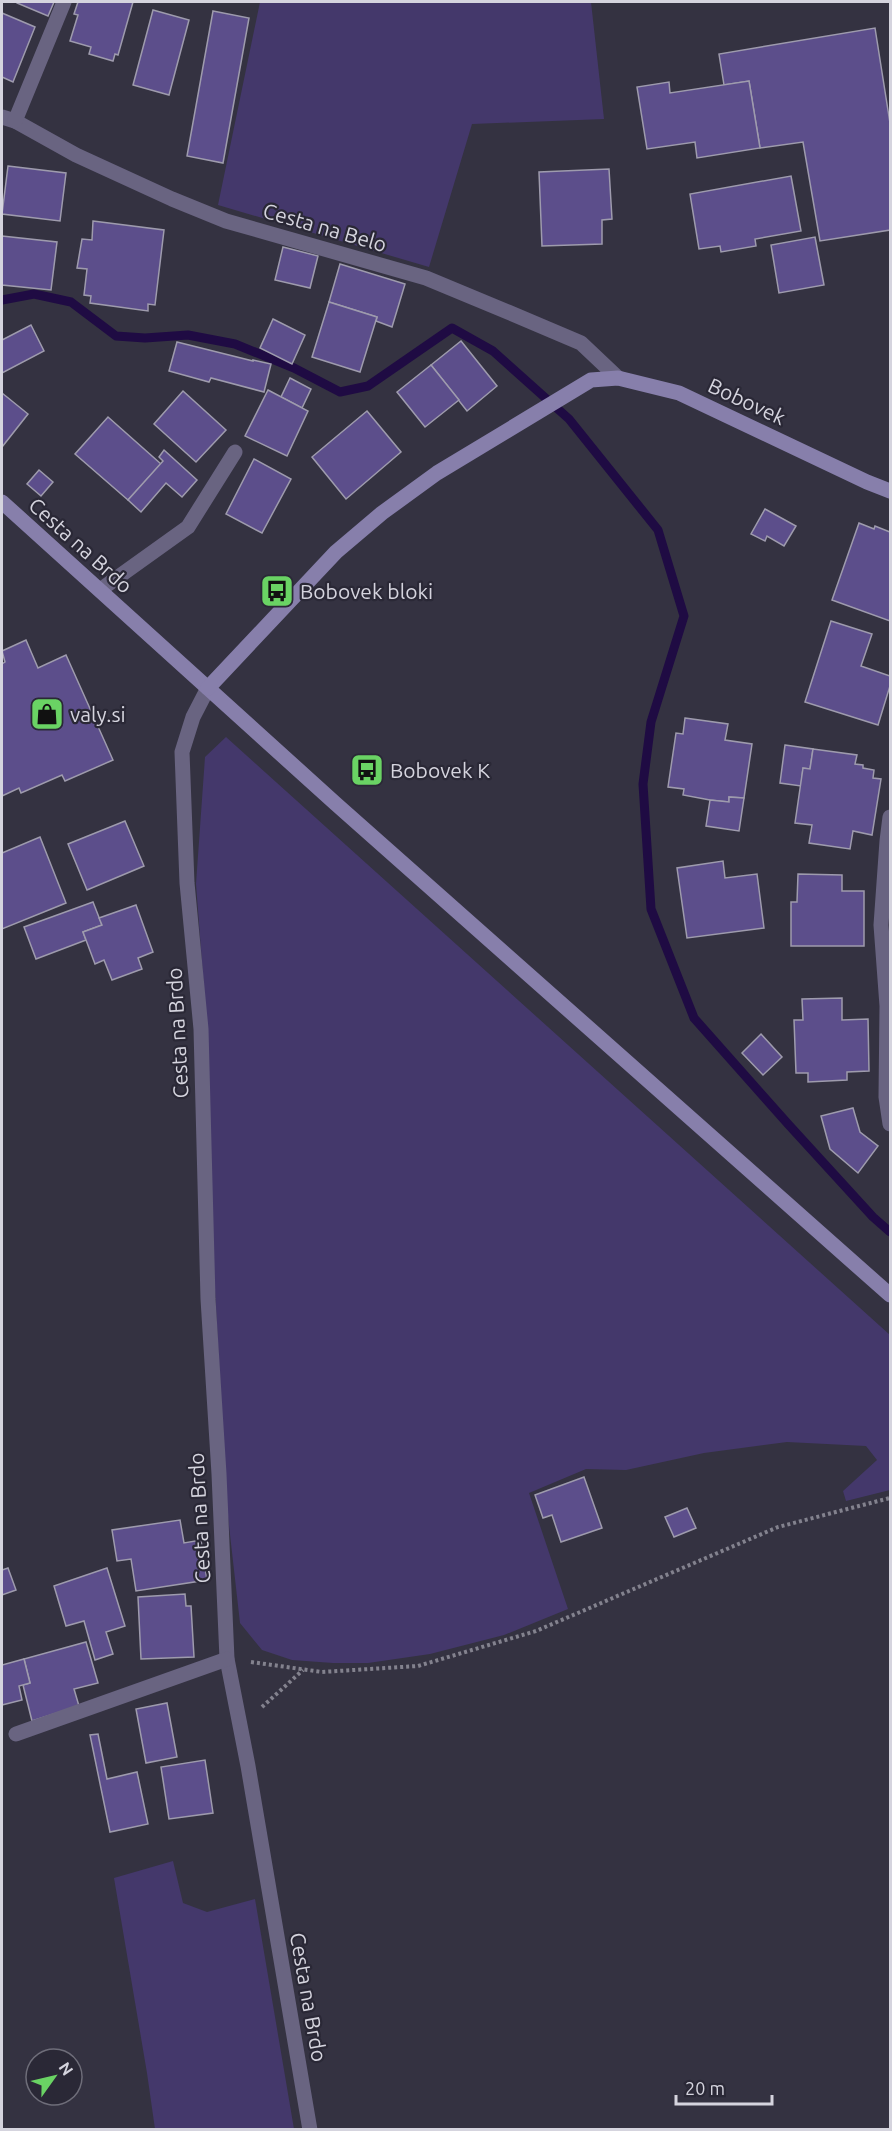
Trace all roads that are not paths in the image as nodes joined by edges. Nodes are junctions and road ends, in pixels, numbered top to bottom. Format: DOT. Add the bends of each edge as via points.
graph roads {
  1 [pos="64,2"];
  2 [pos="8,119"];
  3 [pos="618,378"];
  4 [pos="235,452"];
  5 [pos="891,491"];
  6 [pos="2,502"];
  7 [pos="100,590"];
  8 [pos="208,688"];
  9 [pos="891,817"];
  10 [pos="891,1124"];
  11 [pos="891,1295"];
  12 [pos="227,1659"];
  13 [pos="16,1734"];
  14 [pos="310,2130"];
  1 -- 2 [label="street, Cesta na Belo"];
  2 -- 3 [label="street, Cesta na Belo" via="76,155 226,221 426,278 508,312 581,343"];
  3 -- 5 [label="street, Bobovek" via="679,393"];
  3 -- 8 [label="street, Bobovek" via="591,380 579,386 437,473 382,513 336,552"];
  4 -- 7 [label="street" via="188,527"];
  6 -- 7 [label="street, Cesta na Brdo"];
  7 -- 8 [label="street, Cesta na Brdo"];
  8 -- 11 [label="street"];
  8 -- 12 [label="street, Cesta na Brdo" via="182,752 187,883 201,1029 208,1299"];
  9 -- 10 [label="street" via="880,926 887,1006 886,1097"];
  12 -- 13 [label="street"];
  12 -- 14 [label="street, Cesta na Brdo"];
}
